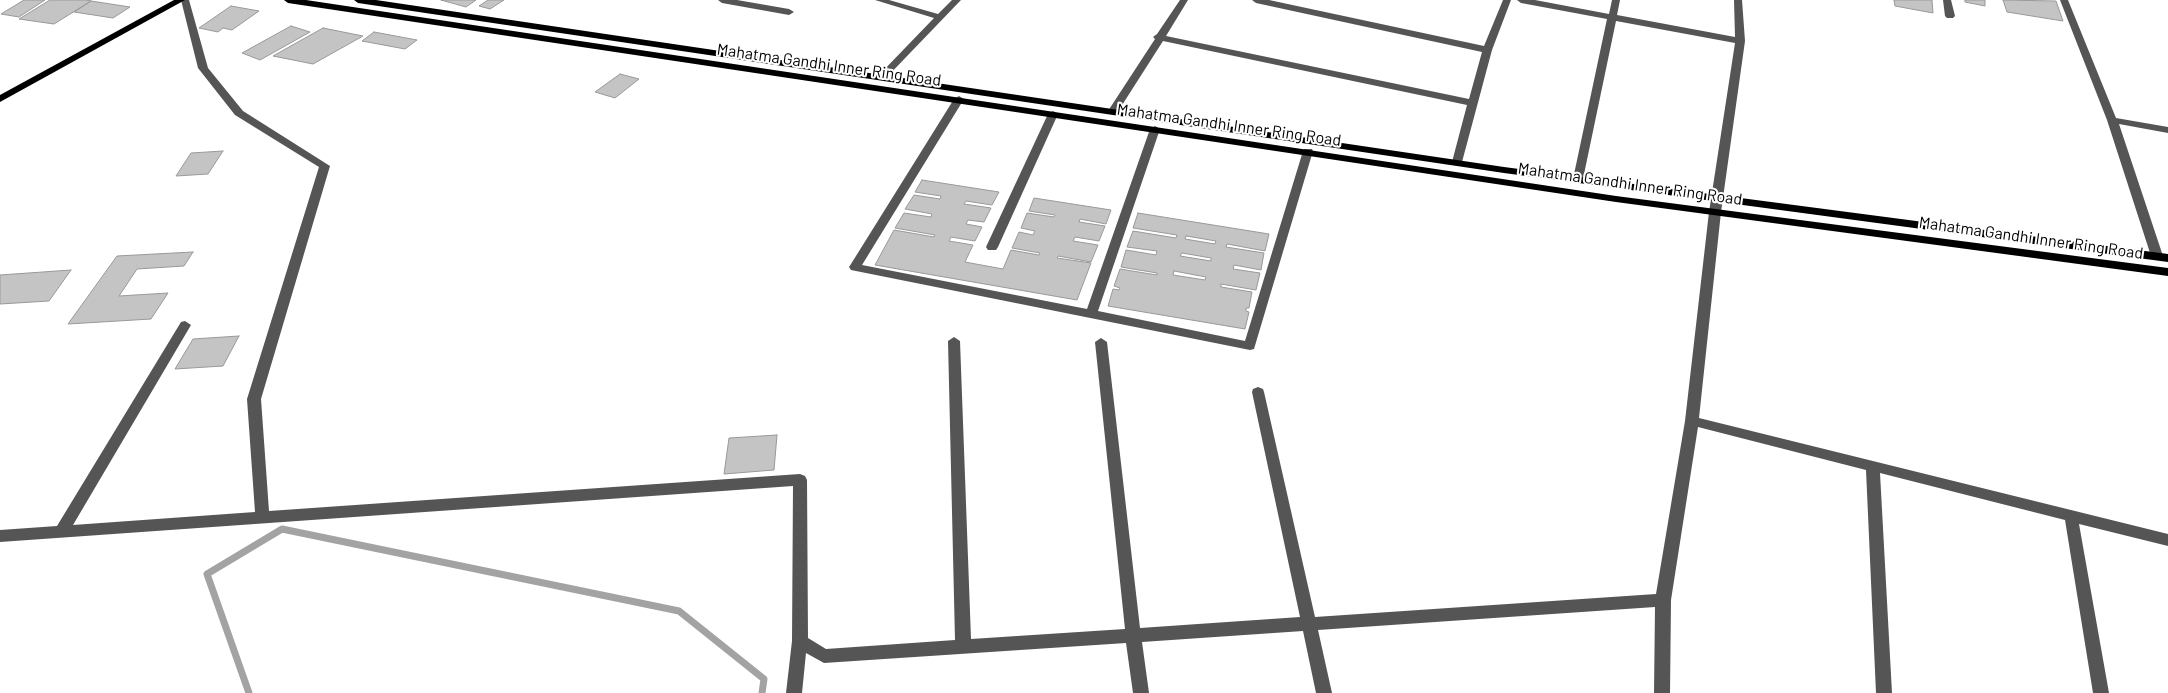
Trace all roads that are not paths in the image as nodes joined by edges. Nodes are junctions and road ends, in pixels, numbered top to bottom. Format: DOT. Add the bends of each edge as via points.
graph roads {
  1 [pos="183,0"];
  2 [pos="288,0"];
  3 [pos="358,0"];
  4 [pos="722,0"];
  5 [pos="879,0"];
  6 [pos="957,0"];
  7 [pos="1184,0"];
  8 [pos="1256,0"];
  9 [pos="1507,0"];
  10 [pos="1521,0"];
  11 [pos="1616,0"];
  12 [pos="1738,0"];
  13 [pos="1947,0"];
  14 [pos="2064,0"];
  15 [pos="789,12"];
  16 [pos="1950,16"];
  17 [pos="940,17"];
  18 [pos="1613,18"];
  19 [pos="1158,37"];
  20 [pos="1740,41"];
  21 [pos="1488,50"];
  22 [pos="882,77"];
  23 [pos="0,99"];
  24 [pos="959,100"];
  25 [pos="1473,103"];
  26 [pos="1113,111"];
  27 [pos="1052,114"];
  28 [pos="2112,120"];
  29 [pos="1155,129"];
  30 [pos="2168,130"];
  31 [pos="1308,151"];
  32 [pos="1457,162"];
  33 [pos="1578,180"];
  34 [pos="1717,205"];
  35 [pos="992,247"];
  36 [pos="2162,257"];
  37 [pos="2168,272"];
  38 [pos="1091,314"];
  39 [pos="185,325"];
  40 [pos="954,341"];
  41 [pos="1101,342"];
  42 [pos="1258,392"];
  43 [pos="1692,421"];
  44 [pos="1873,466"];
  45 [pos="2071,516"];
  46 [pos="262,517"];
  47 [pos="61,532"];
  48 [pos="0,536"];
  49 [pos="2168,540"];
  50 [pos="1663,600"];
  51 [pos="1307,624"];
  52 [pos="1133,636"];
  53 [pos="800,641"];
  54 [pos="963,647"];
  55 [pos="794,693"];
  56 [pos="1141,693"];
  57 [pos="1324,693"];
  58 [pos="1662,693"];
  59 [pos="1884,693"];
  60 [pos="2101,693"];
  1 -- 23 [label="main road"];
  1 -- 46 [label="street" via="203,68 239,113 325,166 254,400"];
  2 -- 24 [label="main road, Mahatma Gandhi Inner Ring Road"];
  3 -- 22 [label="main road, Mahatma Gandhi Inner Ring Road"];
  4 -- 15 [label="street"];
  5 -- 17 [label="street"];
  6 -- 17 [label="street"];
  7 -- 19 [label="street"];
  8 -- 21 [label="street"];
  9 -- 21 [label="street"];
  10 -- 18 [label="street"];
  11 -- 18 [label="street"];
  12 -- 20 [label="street"];
  13 -- 16 [label="street"];
  14 -- 28 [label="street"];
  17 -- 22 [label="street"];
  18 -- 20 [label="street"];
  18 -- 33 [label="street"];
  19 -- 25 [label="street"];
  19 -- 26 [label="street"];
  20 -- 34 [label="street"];
  21 -- 25 [label="street"];
  22 -- 26 [label="main road, Mahatma Gandhi Inner Ring Road"];
  24 -- 27 [label="main road, Mahatma Gandhi Inner Ring Road"];
  24 -- 38 [label="street" via="855,267"];
  25 -- 32 [label="street"];
  26 -- 32 [label="main road, Mahatma Gandhi Inner Ring Road"];
  27 -- 29 [label="main road, Mahatma Gandhi Inner Ring Road"];
  27 -- 35 [label="street"];
  28 -- 30 [label="street"];
  28 -- 36 [label="street"];
  29 -- 31 [label="main road, Mahatma Gandhi Inner Ring Road"];
  29 -- 38 [label="street"];
  31 -- 34 [label="main road, Mahatma Gandhi Inner Ring Road" via="1616,199"];
  31 -- 38 [label="street" via="1250,346"];
  32 -- 33 [label="main road, Mahatma Gandhi Inner Ring Road"];
  33 -- 34 [label="main road, Mahatma Gandhi Inner Ring Road"];
  34 -- 36 [label="main road, Mahatma Gandhi Inner Ring Road"];
  34 -- 37 [label="main road, Mahatma Gandhi Inner Ring Road"];
  34 -- 43 [label="street"];
  39 -- 47 [label="street"];
  40 -- 54 [label="street"];
  41 -- 52 [label="street"];
  42 -- 51 [label="street"];
  43 -- 44 [label="street"];
  43 -- 50 [label="street"];
  44 -- 45 [label="street"];
  44 -- 59 [label="street"];
  45 -- 49 [label="street"];
  45 -- 60 [label="street"];
  46 -- 47 [label="street"];
  46 -- 53 [label="street" via="800,480"];
  47 -- 48 [label="street"];
  50 -- 51 [label="street"];
  50 -- 58 [label="street"];
  51 -- 52 [label="street"];
  51 -- 57 [label="street"];
  52 -- 54 [label="street"];
  52 -- 56 [label="street"];
  53 -- 54 [label="street" via="824,656"];
  53 -- 55 [label="street"];
}
